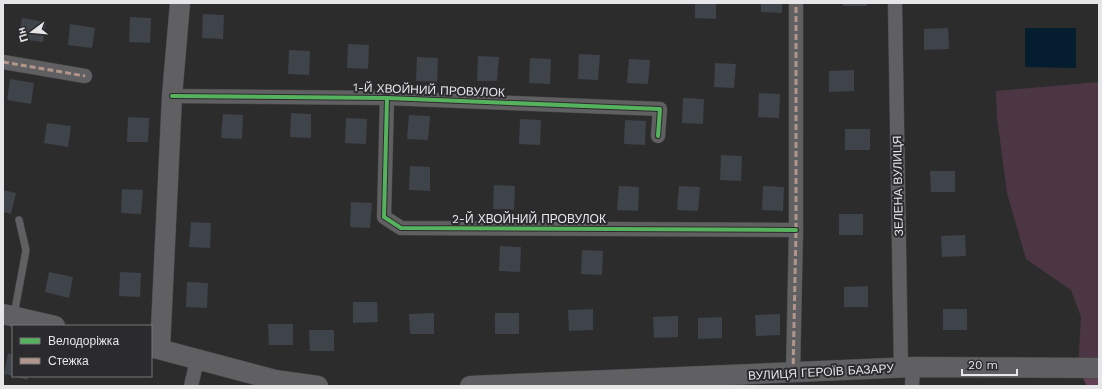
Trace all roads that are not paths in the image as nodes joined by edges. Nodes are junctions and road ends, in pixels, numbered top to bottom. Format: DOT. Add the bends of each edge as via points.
graph roads {
  1 [pos="180,3"];
  2 [pos="796,3"];
  3 [pos="895,3"];
  4 [pos="3,62"];
  5 [pos="85,76"];
  6 [pos="172,96"];
  7 [pos="387,98"];
  8 [pos="658,136"];
  9 [pos="19,220"];
  10 [pos="796,230"];
  11 [pos="8,316"];
  12 [pos="50,325"];
  13 [pos="156,348"];
  14 [pos="197,360"];
  15 [pos="1099,368"];
  16 [pos="793,373"];
  17 [pos="908,374"];
  18 [pos="191,386"];
  19 [pos="318,386"];
  20 [pos="470,386"];
  1 -- 6 [label="main road"];
  2 -- 10 [label="street"];
  3 -- 17 [label="street, ЗЕЛЕНА ВУЛИЦЯ"];
  4 -- 5 [label="street"];
  6 -- 7 [label="street, 1-Й ХВОЙНИЙ ПРОВУЛОК"];
  6 -- 13 [label="main road"];
  7 -- 8 [label="street, 1-Й ХВОЙНИЙ ПРОВУЛОК" via="660,109"];
  7 -- 10 [label="street, 2-Й ХВОЙНИЙ ПРОВУЛОК" via="384,217 401,228"];
  9 -- 11 [label="lane" via="26,250"];
  10 -- 16 [label="street"];
  11 -- 12 [label="main road"];
  13 -- 14 [label="main road"];
  14 -- 18 [label="street"];
  14 -- 19 [label="main road" via="275,380"];
  15 -- 17 [label="main road, ВУЛИЦЯ ГЕРОЇВ БАЗАРУ"];
  16 -- 17 [label="main road, ВУЛИЦЯ ГЕРОЇВ БАЗАРУ"];
  16 -- 20 [label="main road, ВУЛИЦЯ ГЕРОЇВ БАЗАРУ"];
}
